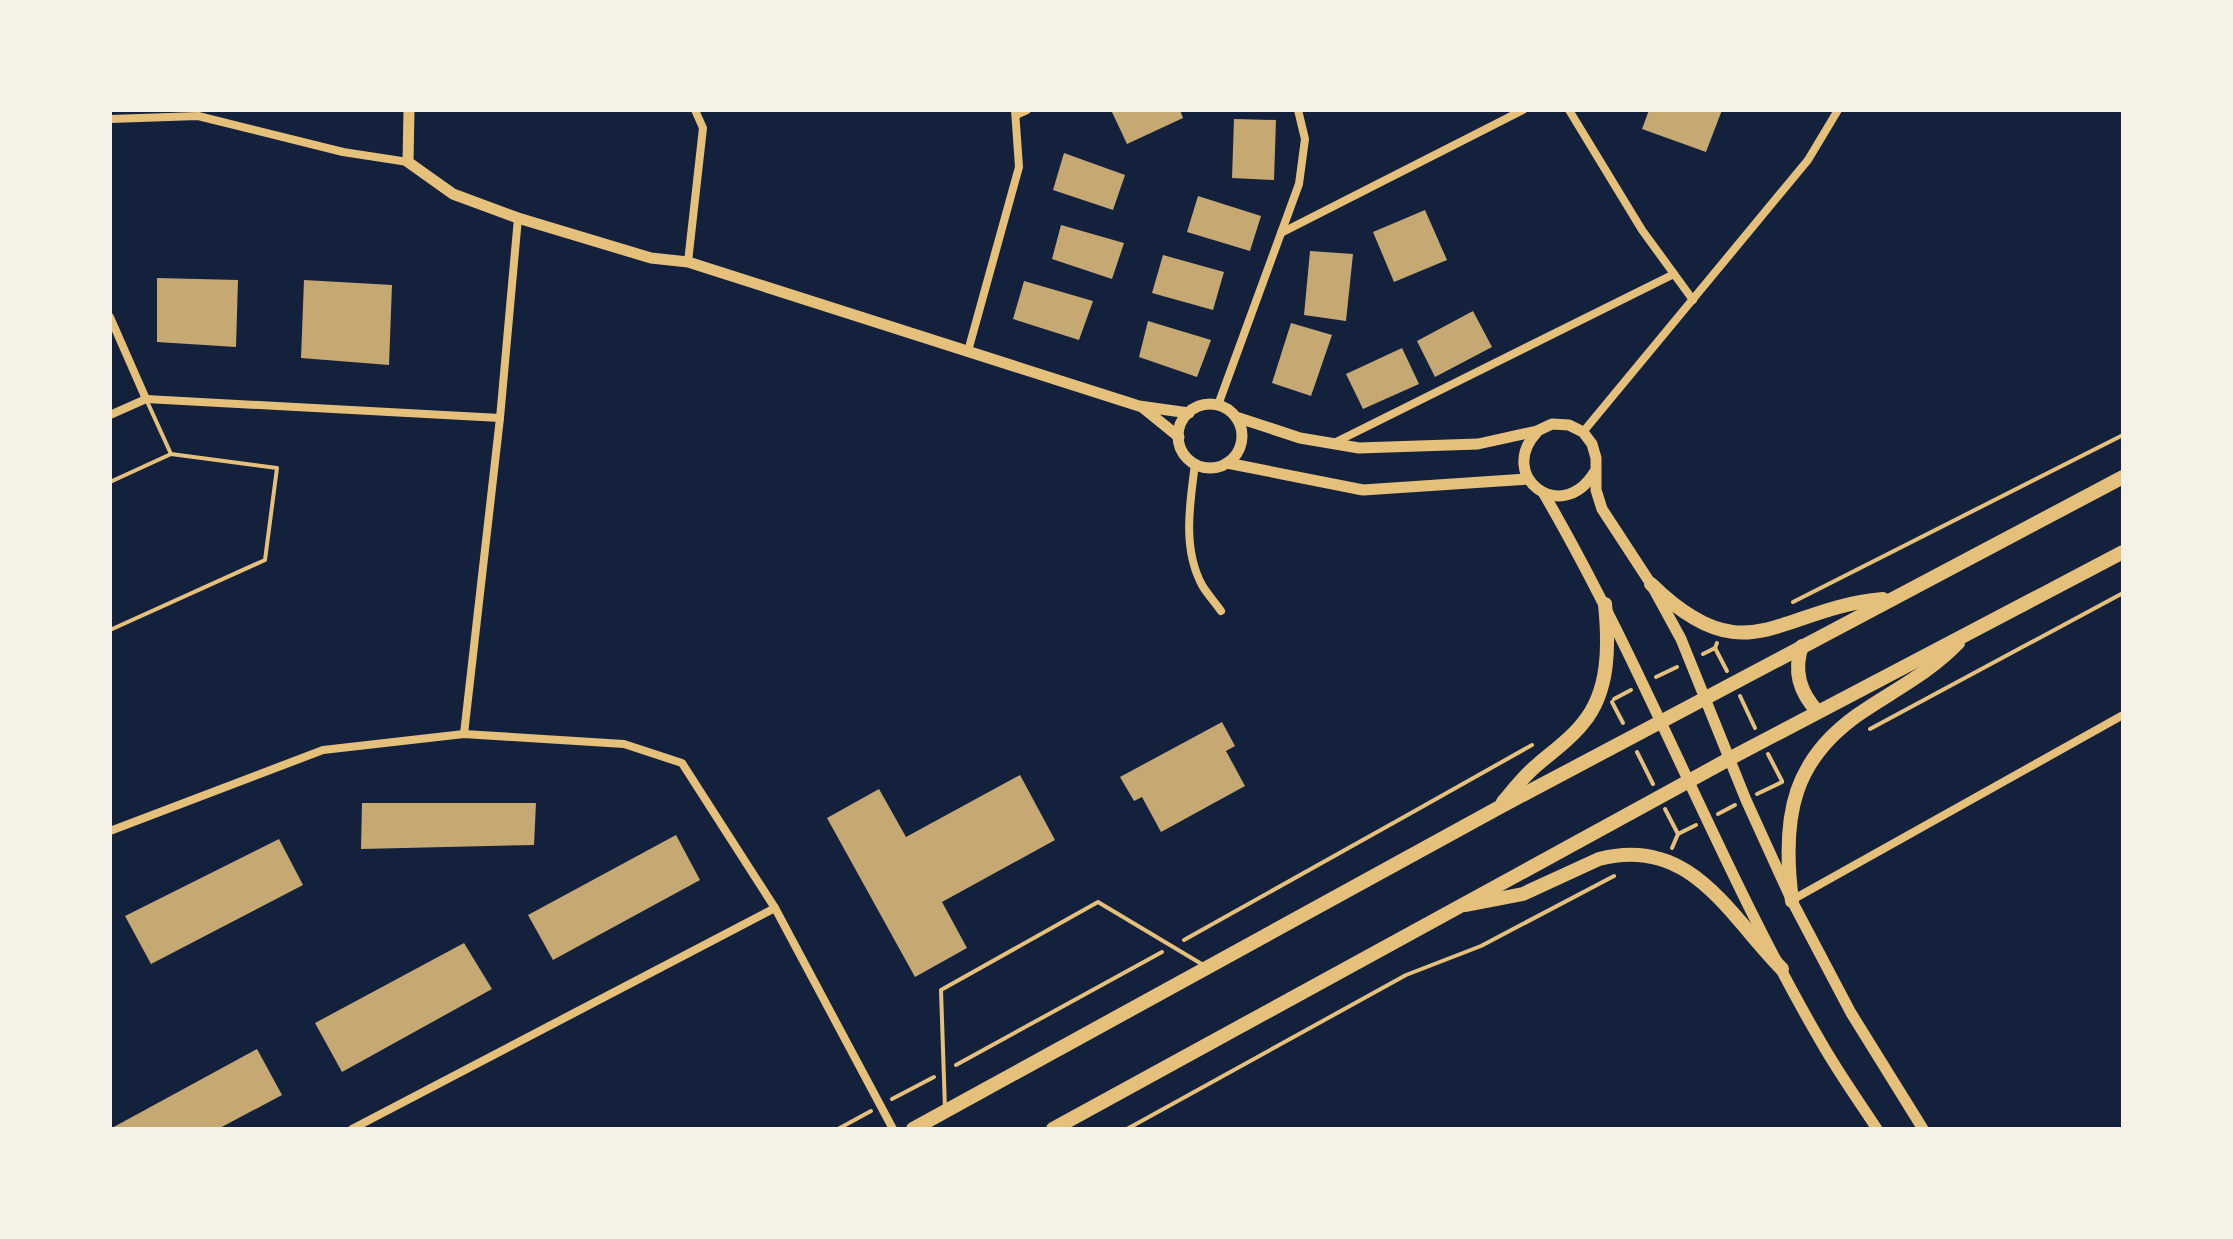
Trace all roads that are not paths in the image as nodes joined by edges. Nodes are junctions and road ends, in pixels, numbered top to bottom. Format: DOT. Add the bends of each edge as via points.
graph roads {
  1 [pos="409,110"];
  2 [pos="695,110"];
  3 [pos="1027,110"];
  4 [pos="1298,110"];
  5 [pos="1523,110"];
  6 [pos="1569,110"];
  7 [pos="1838,110"];
  8 [pos="1016,113"];
  9 [pos="110,119"];
  10 [pos="408,162"];
  11 [pos="518,218"];
  12 [pos="1280,234"];
  13 [pos="688,262"];
  14 [pos="1674,274"];
  15 [pos="1693,300"];
  16 [pos="110,317"];
  17 [pos="968,351"];
  18 [pos="146,399"];
  19 [pos="1218,405"];
  20 [pos="1139,406"];
  21 [pos="1189,413"];
  22 [pos="110,415"];
  23 [pos="1236,417"];
  24 [pos="500,418"];
  25 [pos="1537,431"];
  26 [pos="1583,432"];
  27 [pos="1179,437"];
  28 [pos="1333,444"];
  29 [pos="171,454"];
  30 [pos="1227,463"];
  31 [pos="1195,464"];
  32 [pos="1594,472"];
  33 [pos="2123,477"];
  34 [pos="1528,479"];
  35 [pos="110,482"];
  36 [pos="1544,494"];
  37 [pos="2123,552"];
  38 [pos="1651,584"];
  39 [pos="1891,598"];
  40 [pos="1605,604"];
  41 [pos="1221,611"];
  42 [pos="110,630"];
  43 [pos="1969,632"];
  44 [pos="1802,646"];
  45 [pos="1705,697"];
  46 [pos="1818,712"];
  47 [pos="2123,715"];
  48 [pos="1661,721"];
  49 [pos="464,734"];
  50 [pos="1729,759"];
  51 [pos="1688,781"];
  52 [pos="1498,808"];
  53 [pos="110,831"];
  54 [pos="1792,901"];
  55 [pos="1458,905"];
  56 [pos="775,908"];
  57 [pos="1207,967"];
  58 [pos="1782,969"];
  59 [pos="945,1111"];
  60 [pos="352,1129"];
  61 [pos="893,1129"];
  62 [pos="913,1129"];
  63 [pos="1053,1129"];
  64 [pos="1877,1129"];
  65 [pos="1923,1129"];
  1 -- 10 [label="street"];
  2 -- 13 [label="street" via="703,128"];
  3 -- 8 [label="street"];
  4 -- 12 [label="street" via="1305,139 1299,184"];
  5 -- 12 [label="street"];
  6 -- 14 [label="street"];
  7 -- 15 [label="street" via="1808,160"];
  8 -- 17 [label="street" via="1019,167"];
  9 -- 10 [label="street" via="198,116 343,152"];
  10 -- 11 [label="street" via="453,194"];
  11 -- 13 [label="street" via="651,258"];
  11 -- 24 [label="street"];
  12 -- 19 [label="street"];
  13 -- 17 [label="street"];
  14 -- 15 [label="street"];
  14 -- 28 [label="street"];
  15 -- 26 [label="street"];
  16 -- 18 [label="street"];
  17 -- 20 [label="street"];
  18 -- 22 [label="street"];
  18 -- 24 [label="street"];
  18 -- 29 [label="lane"];
  19 -- 21 [label="street"];
  19 -- 23 [label="street"];
  20 -- 21 [label="street"];
  20 -- 27 [label="street"];
  21 -- 27 [label="street"];
  23 -- 28 [label="street"];
  23 -- 30 [label="street" via="1241,444"];
  24 -- 49 [label="street"];
  25 -- 26 [label="street" via="1552,424"];
  25 -- 28 [label="street" via="1478,444"];
  25 -- 34 [label="street" via="1523,454"];
  26 -- 32 [label="street" via="1596,458"];
  27 -- 31 [label="street"];
  29 -- 35 [label="lane"];
  29 -- 42 [label="lane" via="277,468 265,560"];
  30 -- 31 [label="street"];
  30 -- 34 [label="street" via="1363,490"];
  31 -- 41 [label="street" via="1188,516 1193,561"];
  32 -- 36 [label="street" via="1574,494"];
  32 -- 38 [label="street" via="1602,509"];
  33 -- 39 [label="main road"];
  34 -- 36 [label="street"];
  36 -- 40 [label="street"];
  37 -- 43 [label="main road"];
  38 -- 39 [label="main road" via="1692,618 1735,633 1770,630 1843,605"];
  38 -- 45 [label="street"];
  39 -- 44 [label="main road"];
  40 -- 48 [label="street"];
  40 -- 52 [label="main road" via="1606,665 1593,710"];
  43 -- 46 [label="main road"];
  43 -- 54 [label="main road" via="1929,670 1836,730 1810,759 1791,819"];
  44 -- 45 [label="main road"];
  44 -- 46 [label="main road" via="1800,685"];
  45 -- 48 [label="main road"];
  45 -- 50 [label="street"];
  46 -- 50 [label="main road"];
  47 -- 54 [label="street"];
  48 -- 51 [label="street"];
  48 -- 52 [label="main road"];
  49 -- 53 [label="street" via="323,750"];
  49 -- 56 [label="street" via="624,744 682,763"];
  50 -- 51 [label="main road"];
  50 -- 54 [label="street"];
  51 -- 55 [label="main road"];
  51 -- 58 [label="street"];
  52 -- 57 [label="main road"];
  54 -- 65 [label="street" via="1851,1013"];
  55 -- 58 [label="main road" via="1523,894 1612,856 1655,857 1712,889"];
  55 -- 63 [label="main road"];
  56 -- 60 [label="street"];
  56 -- 61 [label="street"];
  57 -- 59 [label="main road"];
  57 -- 59 [label="lane" via="1098,902 941,990"];
  58 -- 64 [label="street" via="1821,1043"];
  59 -- 62 [label="main road"];
}
